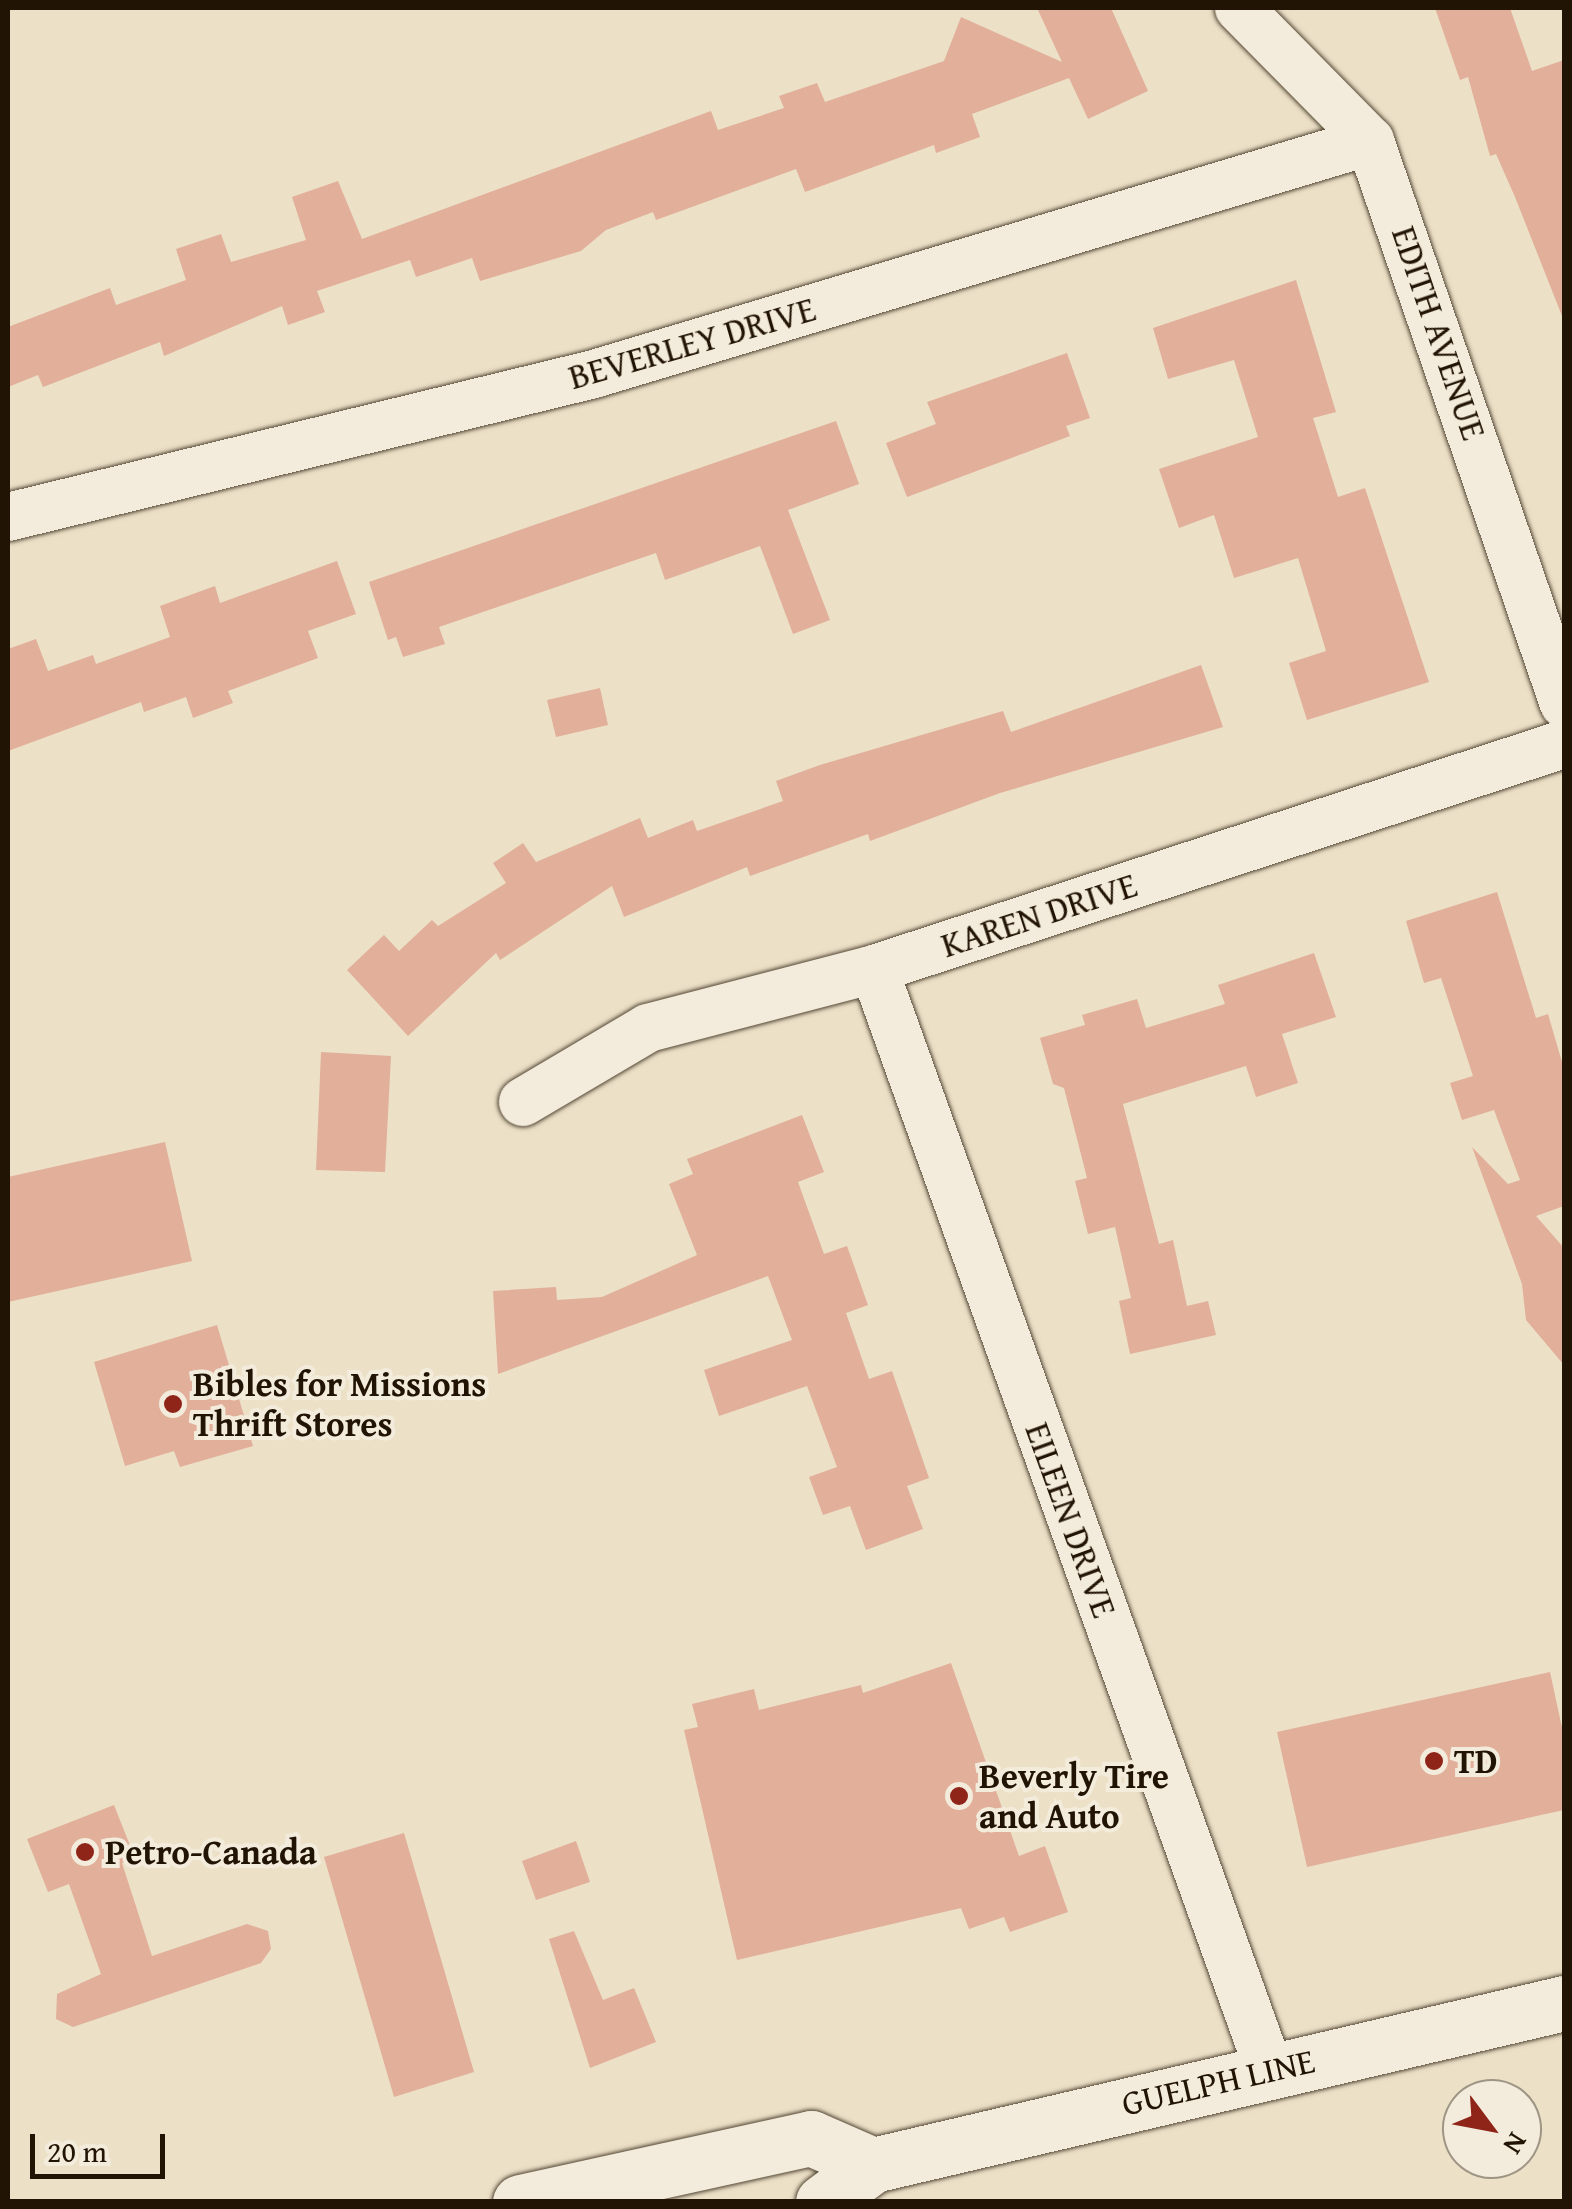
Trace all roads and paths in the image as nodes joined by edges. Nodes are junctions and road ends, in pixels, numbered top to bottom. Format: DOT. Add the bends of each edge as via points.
graph roads {
  1 [pos="1238,8"];
  2 [pos="1370,140"];
  3 [pos="8,516"];
  4 [pos="1564,704"];
  5 [pos="1564,744"];
  6 [pos="874,969"];
  7 [pos="522,1102"];
  8 [pos="1564,2004"];
  9 [pos="1268,2070"];
  10 [pos="873,2165"];
  11 [pos="520,2202"];
  12 [pos="823,2202"];
  1 -- 2 [label="street, EDITH AVENUE"];
  2 -- 3 [label="street, BEVERLEY DRIVE" via="594,374"];
  2 -- 4 [label="street, EDITH AVENUE"];
  5 -- 6 [label="street, KAREN DRIVE"];
  6 -- 7 [label="street, KAREN DRIVE" via="648,1028"];
  6 -- 9 [label="street, EILEEN DRIVE"];
  8 -- 9 [label="main road, GUELPH LINE"];
  9 -- 10 [label="main road, GUELPH LINE"];
  10 -- 11 [label="main road" via="811,2138"];
  10 -- 12 [label="main road, GUELPH LINE"];
}
